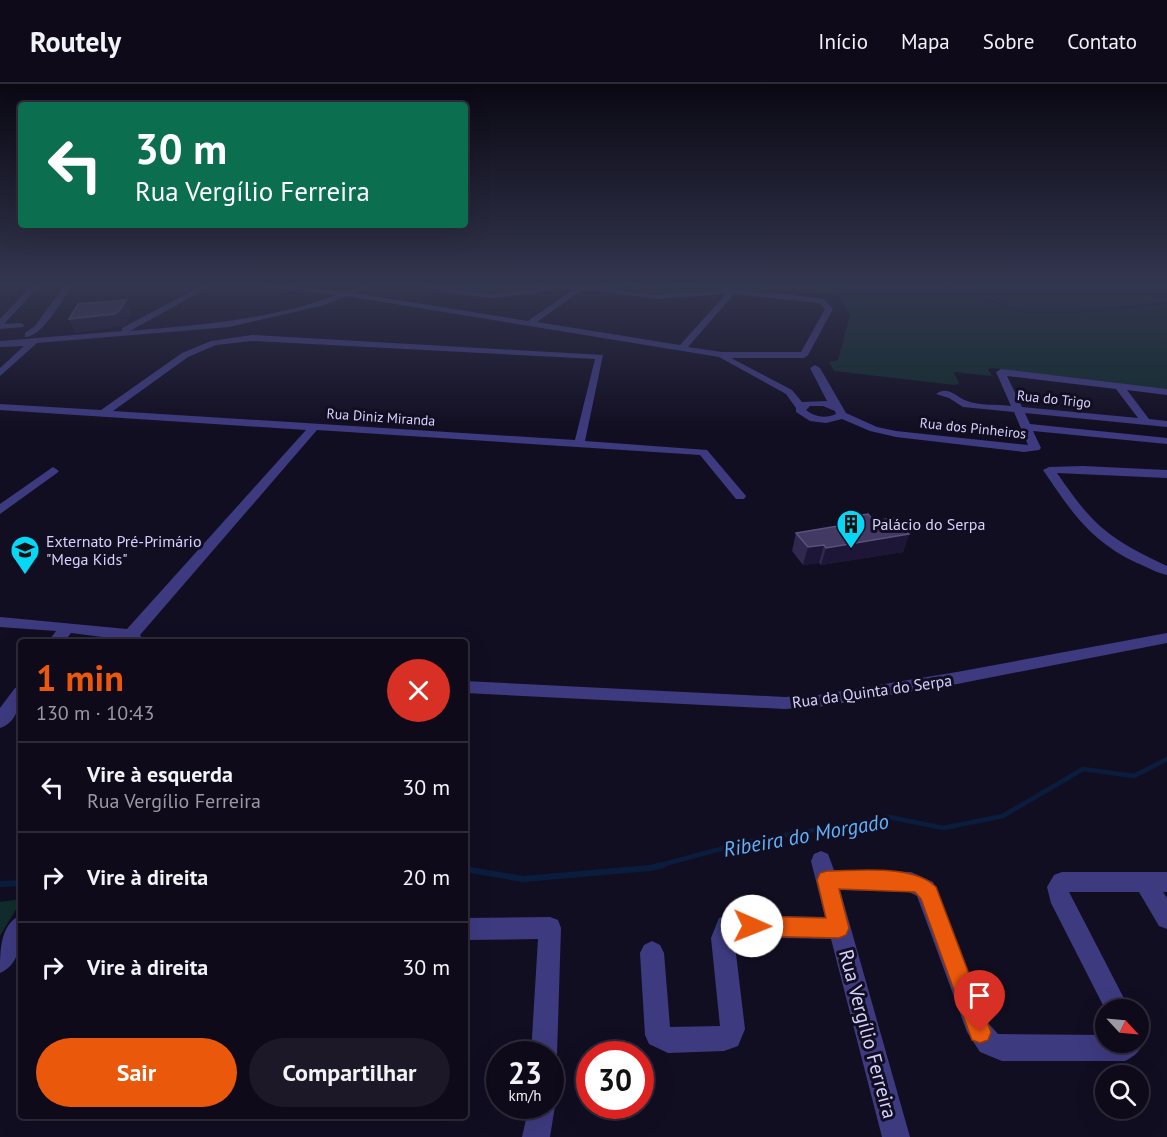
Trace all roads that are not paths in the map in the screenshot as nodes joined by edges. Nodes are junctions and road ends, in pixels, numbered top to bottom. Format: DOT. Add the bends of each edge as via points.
graph roads {
  1 [pos="36,332"];
  2 [pos="132,332"];
  3 [pos="581,332"];
  4 [pos="696,332"];
  5 [pos="816,332"];
  6 [pos="120,333"];
  7 [pos="32,338"];
  8 [pos="0,343"];
  9 [pos="682,348"];
  10 [pos="722,355"];
  11 [pos="815,368"];
  12 [pos="0,373"];
  13 [pos="783,374"];
  14 [pos="1119,386"];
  15 [pos="789,392"];
  16 [pos="1167,392"];
  17 [pos="941,394"];
  18 [pos="0,407"];
  19 [pos="801,407"];
  20 [pos="1017,409"];
  21 [pos="838,411"];
  22 [pos="104,413"];
  23 [pos="1146,422"];
  24 [pos="1167,424"];
  25 [pos="1025,427"];
  26 [pos="313,428"];
  27 [pos="1167,441"];
  28 [pos="579,445"];
  29 [pos="53,471"];
  30 [pos="1167,474"];
  31 [pos="740,496"];
  32 [pos="0,510"];
  33 [pos="1167,571"];
  34 [pos="0,622"];
  35 [pos="67,627"];
  36 [pos="134,638"];
  37 [pos="1167,638"];
  38 [pos="58,639"];
  39 [pos="468,687"];
  40 [pos="18,696"];
  41 [pos="1,719"];
  42 [pos="1156,882"];
  43 [pos="1167,918"];
  44 [pos="839,928"];
  45 [pos="468,929"];
  46 [pos="18,931"];
  47 [pos="652,953"];
  48 [pos="0,961"];
  49 [pos="1112,999"];
  50 [pos="545,1041"];
  51 [pos="1095,1048"];
  52 [pos="539,1119"];
  53 [pos="536,1137"];
  54 [pos="896,1137"];
  1 -- 7 [label="street"];
  2 -- 6 [label="street"];
  3 -- 9 [label="street"];
  4 -- 9 [label="street"];
  5 -- 10 [label="street" via="804,355"];
  6 -- 7 [label="street"];
  7 -- 8 [label="street"];
  7 -- 12 [label="street"];
  9 -- 10 [label="street"];
  10 -- 15 [label="street, Rua dos Pinheiros"];
  11 -- 21 [label="street"];
  13 -- 15 [label="street"];
  14 -- 16 [label="street, Rua dos Pinheiros"];
  14 -- 20 [label="street, Rua dos Pinheiros" via="1001,372"];
  14 -- 23 [label="street"];
  15 -- 19 [label="street, Rua dos Pinheiros"];
  17 -- 20 [label="street, Rua do Trigo" via="952,395 963,404"];
  18 -- 22 [label="street, Rua Diniz Miranda"];
  19 -- 21 [label="street, Rua dos Pinheiros" via="818,402"];
  19 -- 21 [label="street, Rua dos Pinheiros" via="802,413 820,420 834,420"];
  20 -- 23 [label="street, Rua do Trigo"];
  20 -- 25 [label="street, Rua dos Pinheiros"];
  21 -- 25 [label="street, Rua dos Pinheiros" via="874,429 896,434 1024,450 1035,448"];
  22 -- 26 [label="street, Rua Diniz Miranda"];
  22 -- 28 [label="street" via="184,354 214,343 252,338 600,357"];
  23 -- 24 [label="street, Rua do Trigo"];
  25 -- 27 [label="street"];
  26 -- 28 [label="street, Rua Diniz Miranda"];
  26 -- 36 [label="street"];
  28 -- 31 [label="street, Rua Diniz Miranda" via="703,452"];
  29 -- 32 [label="street"];
  30 -- 33 [label="street" via="1049,470 1097,532 1112,544"];
  34 -- 35 [label="street"];
  35 -- 36 [label="street"];
  35 -- 38 [label="street"];
  37 -- 39 [label="street, Rua da Quinta do Serpa" via="957,678 795,703"];
  40 -- 41 [label="street"];
  42 -- 43 [label="street"];
  42 -- 49 [label="street" via="1062,882 1058,887 1059,896"];
  44 -- 47 [label="street" via="727,926 722,938 733,1029 724,1038 661,1038 657,1032"];
  44 -- 51 [label="street, Rua Vergílio Ferreira" via="824,870 911,882 926,889 980,1032 989,1043 1002,1048"];
  44 -- 54 [label="street, Rua Vergílio Ferreira"];
  45 -- 50 [label="street" via="550,928"];
  46 -- 48 [label="street"];
  52 -- 53 [label="street"];
}
